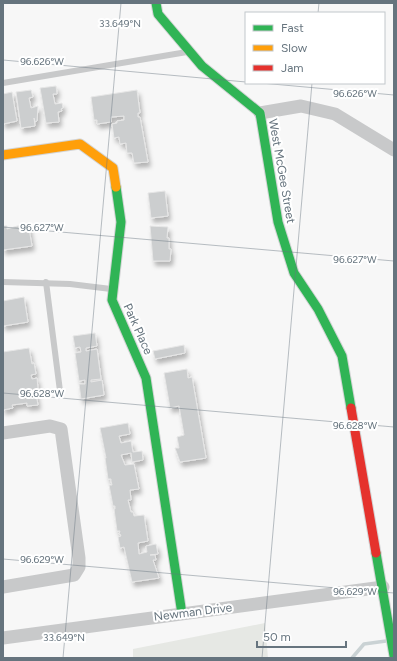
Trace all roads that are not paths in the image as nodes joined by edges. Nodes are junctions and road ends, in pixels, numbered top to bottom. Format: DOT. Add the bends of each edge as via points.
graph roads {
  1 [pos="156,3"];
  2 [pos="190,51"];
  3 [pos="3,83"];
  4 [pos="260,113"];
  5 [pos="394,150"];
  6 [pos="3,155"];
  7 [pos="3,282"];
  8 [pos="46,282"];
  9 [pos="113,289"];
  10 [pos="60,391"];
  11 [pos="3,433"];
  12 [pos="383,586"];
  13 [pos="3,587"];
  14 [pos="182,614"];
  15 [pos="3,638"];
  16 [pos="394,656"];
  1 -- 2 [label="street, West McGee Street" via="158,14"];
  2 -- 3 [label="lane"];
  2 -- 4 [label="street, West McGee Street" via="202,66"];
  4 -- 5 [label="street" via="301,106 335,114"];
  4 -- 12 [label="street, West McGee Street" via="278,222 294,274 318,309 342,356"];
  6 -- 9 [label="street, Park Place" via="80,144 113,168 121,222"];
  7 -- 8 [label="lane"];
  8 -- 9 [label="lane"];
  8 -- 10 [label="lane"];
  9 -- 14 [label="street, Park Place" via="112,300 146,378"];
  11 -- 13 [label="street" via="50,426 61,429 79,558 74,575"];
  12 -- 14 [label="street, Newman Drive"];
  12 -- 16 [label="street, West McGee Street"];
  14 -- 15 [label="street, Newman Drive"];
}
